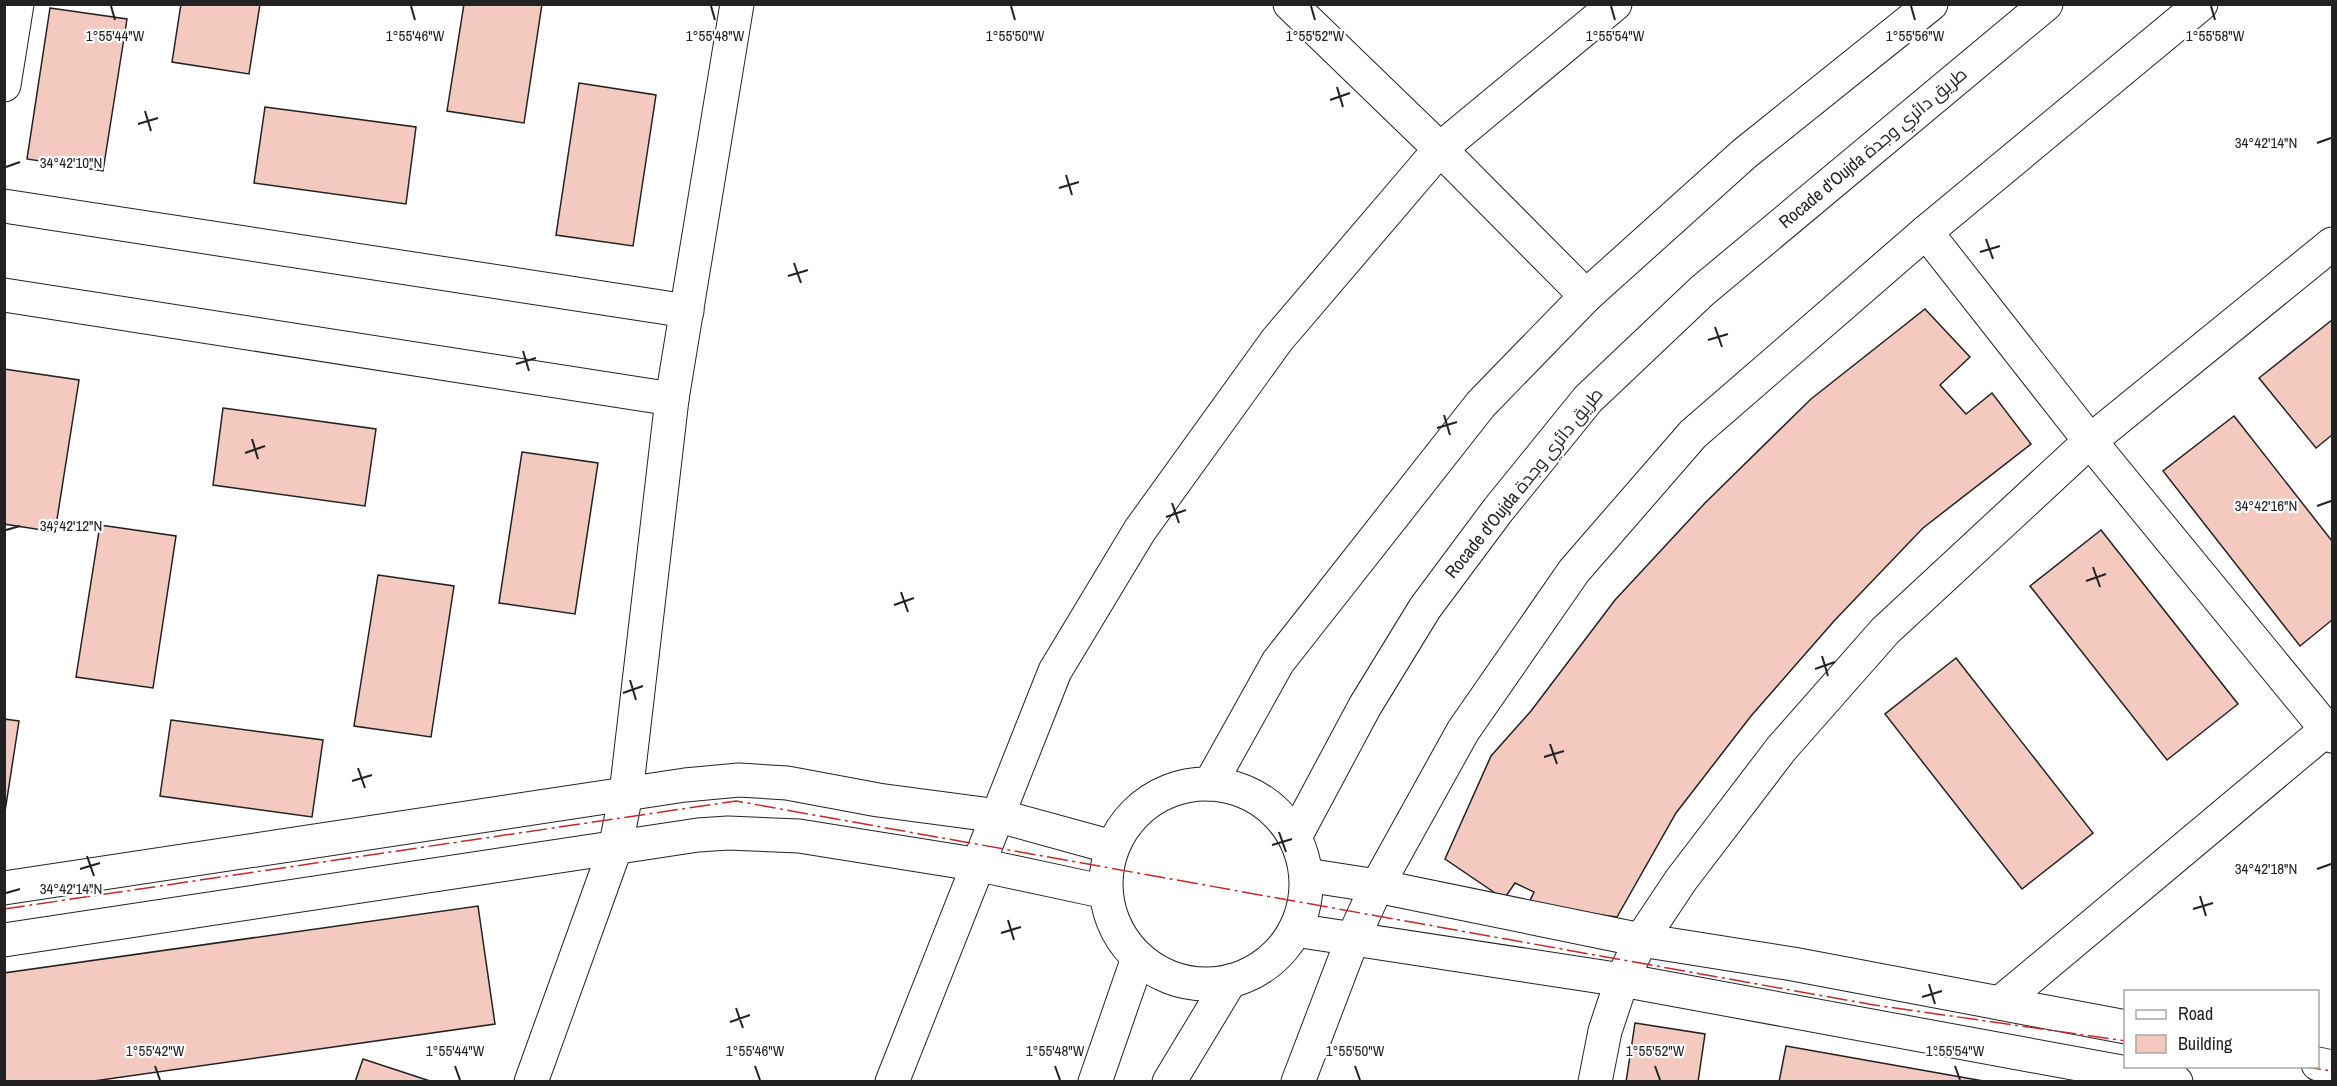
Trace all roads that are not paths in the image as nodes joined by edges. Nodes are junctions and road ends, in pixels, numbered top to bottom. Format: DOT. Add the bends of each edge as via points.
graph roads {
  1 [pos="17,4"];
  2 [pos="737,4"];
  3 [pos="1290,4"];
  4 [pos="1615,4"];
  5 [pos="1931,4"];
  6 [pos="2046,4"];
  7 [pos="2201,4"];
  8 [pos="4,85"];
  9 [pos="1440,149"];
  10 [pos="4,206"];
  11 [pos="1926,232"];
  12 [pos="2332,244"];
  13 [pos="4,295"];
  14 [pos="1586,296"];
  15 [pos="687,311"];
  16 [pos="672,399"];
  17 [pos="2090,441"];
  18 [pos="2331,730"];
  19 [pos="1210,784"];
  20 [pos="626,794"];
  21 [pos="999,816"];
  22 [pos="1294,837"];
  23 [pos="1112,847"];
  24 [pos="615,849"];
  25 [pos="980,865"];
  26 [pos="1306,875"];
  27 [pos="1377,886"];
  28 [pos="4,888"];
  29 [pos="1106,892"];
  30 [pos="1295,930"];
  31 [pos="1353,938"];
  32 [pos="4,940"];
  33 [pos="1641,940"];
  34 [pos="1138,958"];
  35 [pos="1622,980"];
  36 [pos="1230,981"];
  37 [pos="2000,1003"];
  38 [pos="2124,1027"];
  39 [pos="531,1082"];
  40 [pos="892,1082"];
  41 [pos="1095,1082"];
  42 [pos="1169,1082"];
  43 [pos="1298,1082"];
  44 [pos="1595,1082"];
  45 [pos="2176,1082"];
  1 -- 8 [label="main road"];
  2 -- 15 [label="main road"];
  3 -- 9 [label="main road"];
  4 -- 9 [label="main road"];
  5 -- 14 [label="main road" via="1744,154"];
  6 -- 22 [label="main road, Rocade d'Oujda طريق دائري وجدة" via="1702,291 1588,399 1425,608 1365,706"];
  7 -- 11 [label="main road"];
  9 -- 14 [label="main road"];
  9 -- 21 [label="main road" via="1277,340 1140,530 1055,671"];
  10 -- 15 [label="main road"];
  11 -- 17 [label="main road"];
  11 -- 27 [label="main road" via="1693,434 1574,570 1462,731"];
  12 -- 17 [label="main road"];
  13 -- 16 [label="main road"];
  14 -- 19 [label="main road" via="1482,404 1278,662"];
  15 -- 16 [label="main road"];
  16 -- 20 [label="main road"];
  17 -- 18 [label="main road"];
  17 -- 33 [label="main road" via="1885,631 1780,749"];
  18 -- 37 [label="main road"];
  19 -- 22 [label="main road" via="1260,799 1280,816"];
  19 -- 23 [label="main road" via="1180,788 1152,800 1129,820"];
  20 -- 21 [label="main road" via="685,785 764,781"];
  20 -- 24 [label="main road"];
  20 -- 28 [label="main road"];
  21 -- 23 [label="main road"];
  21 -- 25 [label="main road"];
  22 -- 26 [label="main road"];
  23 -- 29 [label="main road" via="1106,869"];
  24 -- 25 [label="main road" via="698,835 768,834"];
  24 -- 32 [label="main road"];
  24 -- 39 [label="main road"];
  25 -- 29 [label="main road"];
  25 -- 40 [label="main road"];
  26 -- 27 [label="main road"];
  26 -- 30 [label="main road" via="1306,894"];
  27 -- 31 [label="main road"];
  27 -- 33 [label="main road"];
  29 -- 34 [label="main road" via="1115,928"];
  30 -- 31 [label="main road"];
  30 -- 36 [label="main road" via="1271,959"];
  31 -- 35 [label="main road"];
  31 -- 43 [label="main road"];
  33 -- 35 [label="main road"];
  33 -- 37 [label="main road"];
  34 -- 36 [label="main road" via="1180,981"];
  34 -- 41 [label="main road"];
  35 -- 44 [label="main road" via="1605,1031"];
  35 -- 45 [label="main road"];
  36 -- 42 [label="main road"];
  37 -- 38 [label="main road"];
}
